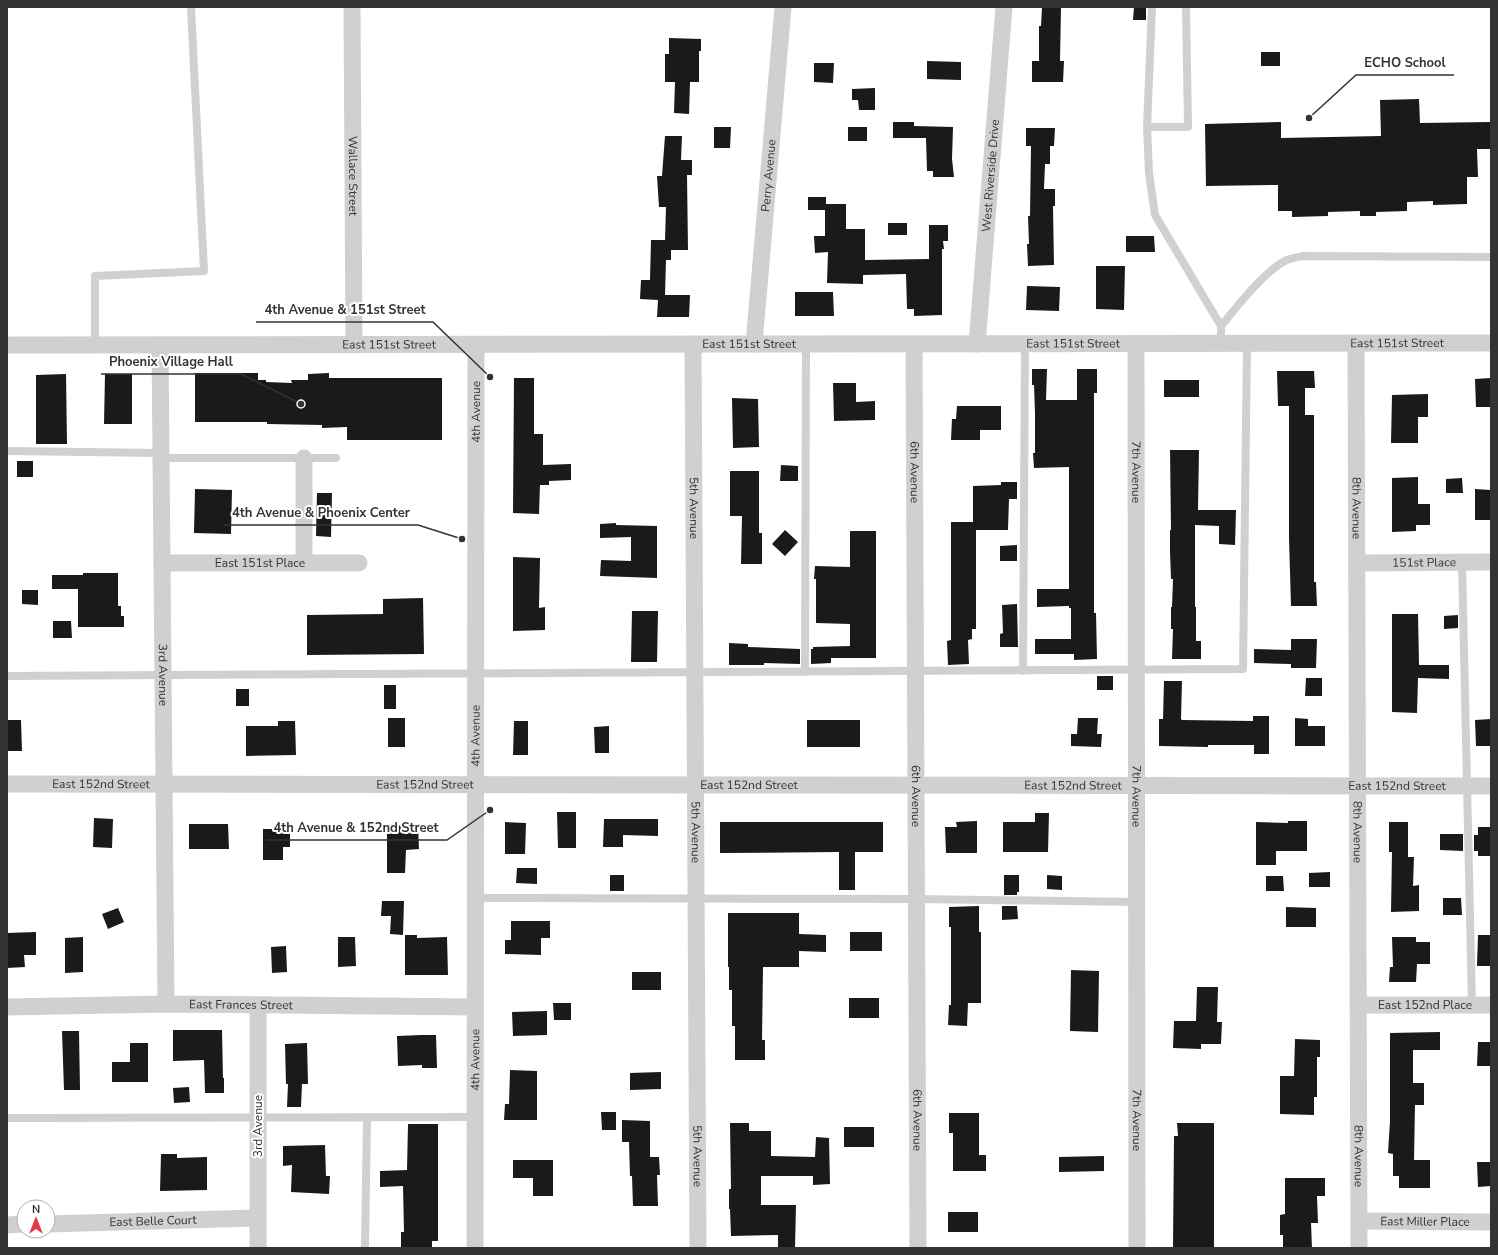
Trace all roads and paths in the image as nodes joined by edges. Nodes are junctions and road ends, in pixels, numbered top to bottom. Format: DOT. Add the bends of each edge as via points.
graph roads {
  1 [pos="191,7"];
  2 [pos="352,7"];
  3 [pos="783,7"];
  4 [pos="1004,7"];
  5 [pos="1152,7"];
  6 [pos="1186,7"];
  7 [pos="1147,127"];
  8 [pos="1491,258"];
  9 [pos="1221,326"];
  10 [pos="1491,343"];
  11 [pos="693,344"];
  12 [pos="754,344"];
  13 [pos="806,344"];
  14 [pos="914,344"];
  15 [pos="976,344"];
  16 [pos="1025,344"];
  17 [pos="1246,344"];
  18 [pos="1356,344"];
  19 [pos="7,345"];
  20 [pos="95,345"];
  21 [pos="160,345"];
  22 [pos="354,345"];
  23 [pos="476,345"];
  24 [pos="1136,345"];
  25 [pos="1221,345"];
  26 [pos="7,451"];
  27 [pos="161,456"];
  28 [pos="304,458"];
  29 [pos="336,458"];
  30 [pos="1462,562"];
  31 [pos="1491,562"];
  32 [pos="162,563"];
  33 [pos="304,563"];
  34 [pos="359,563"];
  35 [pos="1357,563"];
  36 [pos="1023,670"];
  37 [pos="1136,670"];
  38 [pos="915,671"];
  39 [pos="695,672"];
  40 [pos="805,672"];
  41 [pos="476,674"];
  42 [pos="163,675"];
  43 [pos="7,676"];
  44 [pos="7,784"];
  45 [pos="164,784"];
  46 [pos="475,784"];
  47 [pos="695,785"];
  48 [pos="916,785"];
  49 [pos="1136,786"];
  50 [pos="1358,786"];
  51 [pos="1467,786"];
  52 [pos="1491,786"];
  53 [pos="475,898"];
  54 [pos="696,899"];
  55 [pos="916,899"];
  56 [pos="1136,902"];
  57 [pos="166,1004"];
  58 [pos="258,1005"];
  59 [pos="1358,1005"];
  60 [pos="1472,1005"];
  61 [pos="1491,1005"];
  62 [pos="7,1007"];
  63 [pos="475,1007"];
  64 [pos="258,1117"];
  65 [pos="367,1117"];
  66 [pos="475,1117"];
  67 [pos="7,1118"];
  68 [pos="258,1218"];
  69 [pos="1359,1221"];
  70 [pos="1491,1222"];
  71 [pos="56,1224"];
  72 [pos="258,1248"];
  73 [pos="365,1248"];
  74 [pos="475,1248"];
  75 [pos="698,1248"];
  76 [pos="918,1248"];
  77 [pos="1136,1248"];
  78 [pos="1359,1248"];
  1 -- 20 [label="lane" via="204,271 95,276"];
  2 -- 22 [label="street, Wallace Street"];
  3 -- 12 [label="street, Perry Avenue"];
  4 -- 15 [label="street, West Riverside Drive"];
  5 -- 7 [label="lane"];
  6 -- 7 [label="lane" via="1188,126"];
  7 -- 9 [label="lane" via="1149,172 1155,215"];
  8 -- 9 [label="lane" via="1303,256 1288,259 1258,283"];
  9 -- 25 [label="lane"];
  10 -- 18 [label="street, East 151st Street"];
  11 -- 12 [label="street, East 151st Street"];
  11 -- 23 [label="street, East 151st Street"];
  11 -- 39 [label="street, 5th Avenue"];
  12 -- 13 [label="street, East 151st Street"];
  13 -- 14 [label="street, East 151st Street"];
  13 -- 40 [label="lane"];
  14 -- 15 [label="street, East 151st Street"];
  14 -- 38 [label="street, 6th Avenue"];
  15 -- 16 [label="street, East 151st Street"];
  16 -- 24 [label="street, East 151st Street"];
  16 -- 36 [label="lane"];
  17 -- 18 [label="street, East 151st Street"];
  17 -- 25 [label="street, East 151st Street"];
  17 -- 37 [label="lane" via="1243,669"];
  18 -- 35 [label="street, 8th Avenue"];
  19 -- 20 [label="street, East 151st Street"];
  20 -- 21 [label="street, East 151st Street"];
  21 -- 22 [label="street, East 151st Street"];
  21 -- 27 [label="street, 3rd Avenue"];
  22 -- 23 [label="street, East 151st Street"];
  23 -- 41 [label="street, 4th Avenue"];
  24 -- 25 [label="street, East 151st Street"];
  24 -- 37 [label="street, 7th Avenue"];
  26 -- 27 [label="lane"];
  27 -- 28 [label="lane"];
  27 -- 32 [label="street, 3rd Avenue"];
  28 -- 29 [label="lane"];
  28 -- 33 [label="street"];
  30 -- 31 [label="street, 151st Place"];
  30 -- 35 [label="street, 151st Place"];
  30 -- 51 [label="lane"];
  32 -- 33 [label="street, East 151st Place"];
  32 -- 42 [label="street, 3rd Avenue"];
  33 -- 34 [label="street, East 151st Place"];
  35 -- 50 [label="street, 8th Avenue"];
  36 -- 37 [label="lane"];
  36 -- 38 [label="lane"];
  37 -- 49 [label="street, 7th Avenue"];
  38 -- 40 [label="lane"];
  38 -- 48 [label="street, 6th Avenue"];
  39 -- 40 [label="lane"];
  39 -- 41 [label="lane"];
  39 -- 47 [label="street, 5th Avenue"];
  41 -- 42 [label="lane"];
  41 -- 46 [label="street, 4th Avenue"];
  42 -- 43 [label="lane"];
  42 -- 45 [label="street, 3rd Avenue"];
  44 -- 45 [label="street, East 152nd Street"];
  45 -- 46 [label="street, East 152nd Street"];
  45 -- 57 [label="street, 3rd Avenue"];
  46 -- 47 [label="street, East 152nd Street"];
  46 -- 53 [label="street, 4th Avenue"];
  47 -- 48 [label="street, East 152nd Street"];
  47 -- 54 [label="street, 5th Avenue"];
  48 -- 49 [label="street, East 152nd Street"];
  48 -- 55 [label="street, 6th Avenue"];
  49 -- 50 [label="street, East 152nd Street"];
  49 -- 56 [label="street, 7th Avenue"];
  50 -- 51 [label="street, East 152nd Street"];
  50 -- 59 [label="street, 8th Avenue"];
  51 -- 52 [label="street, East 152nd Street"];
  51 -- 60 [label="lane"];
  53 -- 54 [label="lane"];
  53 -- 63 [label="street, 4th Avenue"];
  54 -- 55 [label="lane"];
  54 -- 75 [label="street, 5th Avenue"];
  55 -- 56 [label="lane"];
  55 -- 76 [label="street, 6th Avenue"];
  56 -- 77 [label="street, 7th Avenue"];
  57 -- 58 [label="street, East Frances Street"];
  57 -- 62 [label="street, East Frances Street"];
  58 -- 63 [label="street, East Frances Street"];
  58 -- 64 [label="street, 3rd Avenue"];
  59 -- 60 [label="street, East 152nd Place"];
  59 -- 69 [label="street, 8th Avenue"];
  60 -- 61 [label="street, East 152nd Place"];
  63 -- 66 [label="street, 4th Avenue"];
  64 -- 65 [label="lane"];
  64 -- 67 [label="lane"];
  64 -- 68 [label="street, 3rd Avenue"];
  65 -- 66 [label="lane"];
  65 -- 73 [label="lane"];
  66 -- 74 [label="street, 4th Avenue"];
  68 -- 71 [label="street, East Belle Court"];
  68 -- 72 [label="street, 3rd Avenue"];
  69 -- 70 [label="street, East Miller Place"];
  69 -- 78 [label="street, 8th Avenue"];
}
